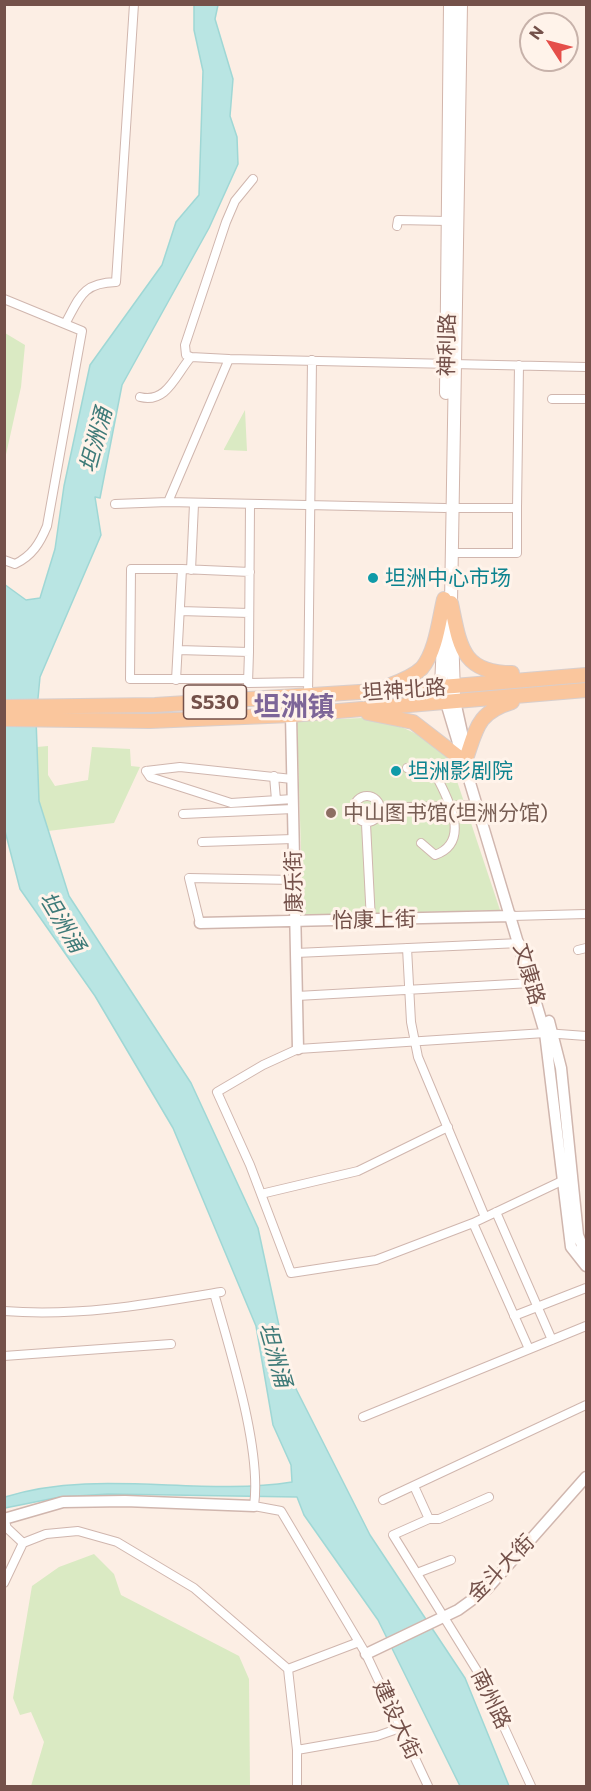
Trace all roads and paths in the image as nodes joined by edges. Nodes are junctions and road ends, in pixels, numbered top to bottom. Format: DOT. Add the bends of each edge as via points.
graph roads {
  1 [pos="134,4"];
  2 [pos="450,4"];
  3 [pos="461,4"];
  4 [pos="253,179"];
  5 [pos="448,221"];
  6 [pos="397,226"];
  7 [pos="4,300"];
  8 [pos="65,324"];
  9 [pos="190,357"];
  10 [pos="229,359"];
  11 [pos="312,360"];
  12 [pos="451,364"];
  13 [pos="519,365"];
  14 [pos="586,367"];
  15 [pos="140,397"];
  16 [pos="552,399"];
  17 [pos="586,399"];
  18 [pos="168,502"];
  19 [pos="115,504"];
  20 [pos="195,504"];
  21 [pos="250,505"];
  22 [pos="312,506"];
  23 [pos="449,508"];
  24 [pos="517,508"];
  25 [pos="452,553"];
  26 [pos="4,560"];
  27 [pos="186,569"];
  28 [pos="250,572"];
  29 [pos="448,601"];
  30 [pos="180,611"];
  31 [pos="249,614"];
  32 [pos="178,650"];
  33 [pos="249,652"];
  34 [pos="586,675"];
  35 [pos="550,678"];
  36 [pos="248,679"];
  37 [pos="176,681"];
  38 [pos="447,686"];
  39 [pos="308,689"];
  40 [pos="586,690"];
  41 [pos="375,692"];
  42 [pos="537,694"];
  43 [pos="450,701"];
  44 [pos="4,706"];
  45 [pos="349,710"];
  46 [pos="54,712"];
  47 [pos="291,714"];
  48 [pos="4,719"];
  49 [pos="464,757"];
  50 [pos="407,768"];
  51 [pos="274,776"];
  52 [pos="292,779"];
  53 [pos="276,800"];
  54 [pos="293,804"];
  55 [pos="477,805"];
  56 [pos="449,806"];
  57 [pos="382,808"];
  58 [pos="183,814"];
  59 [pos="366,824"];
  60 [pos="293,839"];
  61 [pos="202,842"];
  62 [pos="421,843"];
  63 [pos="294,880"];
  64 [pos="586,914"];
  65 [pos="515,916"];
  66 [pos="295,921"];
  67 [pos="371,921"];
  68 [pos="200,923"];
  69 [pos="520,943"];
  70 [pos="407,948"];
  71 [pos="296,953"];
  72 [pos="531,983"];
  73 [pos="410,989"];
  74 [pos="297,996"];
  75 [pos="549,1033"];
  76 [pos="585,1033"];
  77 [pos="415,1040"];
  78 [pos="298,1049"];
  79 [pos="448,1127"];
  80 [pos="568,1177"];
  81 [pos="261,1194"];
  82 [pos="496,1212"];
  83 [pos="485,1217"];
  84 [pos="473,1223"];
  85 [pos="586,1256"];
  86 [pos="586,1266"];
  87 [pos="584,1288"];
  88 [pos="538,1307"];
  89 [pos="4,1311"];
  90 [pos="514,1316"];
  91 [pos="586,1326"];
  92 [pos="552,1340"];
  93 [pos="171,1344"];
  94 [pos="529,1350"];
  95 [pos="4,1356"];
  96 [pos="586,1405"];
  97 [pos="363,1417"];
  98 [pos="586,1477"];
  99 [pos="414,1486"];
  100 [pos="489,1497"];
  101 [pos="383,1500"];
  102 [pos="254,1506"];
  103 [pos="4,1519"];
  104 [pos="429,1519"];
  105 [pos="23,1543"];
  106 [pos="451,1560"];
  107 [pos="417,1573"];
  108 [pos="4,1583"];
  109 [pos="440,1618"];
  110 [pos="359,1642"];
  111 [pos="366,1654"];
  112 [pos="288,1668"];
  113 [pos="400,1728"];
  114 [pos="297,1749"];
  115 [pos="297,1786"];
  116 [pos="428,1786"];
  117 [pos="531,1786"];
  1 -- 8 [label="street" via="116,282 97,283 80,296"];
  2 -- 5 [label="main road, 神利路"];
  3 -- 12 [label="main road"];
  4 -- 9 [label="street" via="226,222 186,345 186,355"];
  5 -- 6 [label="street" via="398,220"];
  5 -- 12 [label="main road, 神利路"];
  7 -- 8 [label="street"];
  8 -- 26 [label="street" via="82,331 47,526 28,558 15,564"];
  9 -- 10 [label="street"];
  9 -- 15 [label="street" via="166,392 149,400"];
  10 -- 11 [label="street"];
  10 -- 18 [label="street"];
  11 -- 12 [label="street"];
  11 -- 22 [label="street"];
  12 -- 13 [label="street"];
  12 -- 23 [label="main road, 神利路"];
  13 -- 14 [label="street"];
  13 -- 24 [label="street"];
  16 -- 17 [label="street"];
  18 -- 19 [label="street"];
  18 -- 20 [label="street"];
  20 -- 21 [label="street"];
  20 -- 27 [label="street"];
  21 -- 22 [label="street"];
  21 -- 28 [label="street"];
  22 -- 23 [label="street"];
  22 -- 39 [label="street"];
  23 -- 24 [label="street"];
  23 -- 25 [label="main road"];
  23 -- 29 [label="main road, 神利路"];
  24 -- 25 [label="street" via="517,553"];
  25 -- 29 [label="main road"];
  27 -- 28 [label="street"];
  27 -- 30 [label="street"];
  27 -- 37 [label="street" via="131,569 129,679"];
  28 -- 31 [label="street"];
  29 -- 35 [label="main road" via="460,646 472,663 492,673"];
  29 -- 38 [label="main road, 神利路"];
  29 -- 41 [label="main road" via="422,667 408,678"];
  30 -- 31 [label="street"];
  30 -- 32 [label="street"];
  31 -- 33 [label="street"];
  32 -- 33 [label="street"];
  32 -- 37 [label="street"];
  33 -- 36 [label="street"];
  34 -- 35 [label="main road, 坦神北路 / S530"];
  35 -- 38 [label="main road, 坦神北路 / S530"];
  36 -- 37 [label="street"];
  36 -- 39 [label="street" via="248,683"];
  38 -- 41 [label="main road, 坦神北路 / S530"];
  38 -- 43 [label="main road, 神利路"];
  39 -- 41 [label="main road, 坦神北路 / S530"];
  39 -- 46 [label="main road, 坦神北路 / S530"];
  40 -- 42 [label="main road, 坦神北路 / S530"];
  42 -- 43 [label="main road, 坦神北路 / S530"];
  42 -- 49 [label="main road" via="493,707 480,720"];
  43 -- 45 [label="main road, 坦神北路 / S530"];
  43 -- 49 [label="street"];
  44 -- 46 [label="main road, 坦神北路 / S530"];
  45 -- 47 [label="main road, 坦神北路 / S530"];
  45 -- 49 [label="main road" via="413,722"];
  46 -- 47 [label="main road, 坦神北路 / S530" via="150,721"];
  46 -- 48 [label="main road, 坦神北路 / S530"];
  47 -- 52 [label="street, 康乐街"];
  49 -- 55 [label="street, 文康路"];
  49 -- 65 [label="street"];
  50 -- 56 [label="street" via="431,766"];
  51 -- 52 [label="street"];
  51 -- 53 [label="street"];
  51 -- 53 [label="street" via="180,767 146,771 150,777 231,803"];
  52 -- 54 [label="street, 康乐街"];
  53 -- 54 [label="street"];
  54 -- 58 [label="street"];
  54 -- 60 [label="street, 康乐街"];
  55 -- 56 [label="street"];
  55 -- 65 [label="street, 文康路"];
  56 -- 57 [label="street"];
  56 -- 62 [label="street" via="457,830 453,843 435,855"];
  57 -- 59 [label="street"];
  57 -- 59 [label="street" via="370,795 360,798 354,813"];
  59 -- 67 [label="street"];
  60 -- 61 [label="street"];
  60 -- 63 [label="street, 康乐街"];
  63 -- 66 [label="street, 康乐街"];
  63 -- 68 [label="street" via="189,878"];
  64 -- 65 [label="street"];
  65 -- 67 [label="street, 怡康上街"];
  65 -- 69 [label="street, 文康路"];
  65 -- 75 [label="street"];
  66 -- 67 [label="street, 怡康上街"];
  66 -- 68 [label="street, 怡康上街"];
  66 -- 71 [label="street, 康乐街"];
  69 -- 70 [label="street"];
  69 -- 72 [label="street, 文康路"];
  70 -- 71 [label="street"];
  70 -- 73 [label="street"];
  71 -- 74 [label="street, 康乐街"];
  72 -- 73 [label="street"];
  72 -- 75 [label="street, 文康路"];
  73 -- 74 [label="street"];
  73 -- 77 [label="street"];
  74 -- 78 [label="street, 康乐街"];
  75 -- 76 [label="street"];
  75 -- 77 [label="street"];
  75 -- 80 [label="street, 文康路"];
  77 -- 78 [label="street"];
  77 -- 79 [label="street" via="418,1057"];
  78 -- 81 [label="street" via="217,1092"];
  79 -- 81 [label="street" via="358,1171"];
  79 -- 83 [label="street"];
  80 -- 82 [label="street"];
  80 -- 85 [label="street" via="578,1235"];
  80 -- 86 [label="street, 文康路" via="572,1247"];
  81 -- 84 [label="street" via="291,1273 376,1260"];
  82 -- 83 [label="street"];
  82 -- 88 [label="street"];
  83 -- 84 [label="street"];
  84 -- 90 [label="street"];
  87 -- 88 [label="street"];
  88 -- 90 [label="street"];
  88 -- 92 [label="street"];
  89 -- 102 [label="street" via="59,1313 137,1307 218,1293 258,1481"];
  90 -- 94 [label="street"];
  91 -- 92 [label="street"];
  92 -- 94 [label="street"];
  93 -- 95 [label="street"];
  94 -- 97 [label="street"];
  96 -- 99 [label="street"];
  98 -- 109 [label="street, 金斗大街" via="487,1589"];
  99 -- 101 [label="street"];
  99 -- 104 [label="street"];
  100 -- 104 [label="street" via="439,1519"];
  102 -- 103 [label="street" via="63,1502"];
  102 -- 110 [label="street, 建设大街" via="281,1511"];
  103 -- 105 [label="street"];
  104 -- 107 [label="street, 南州路" via="393,1535"];
  105 -- 108 [label="street"];
  105 -- 112 [label="street" via="46,1534 78,1532 117,1542 194,1588"];
  106 -- 107 [label="street"];
  107 -- 109 [label="street, 南州路"];
  109 -- 111 [label="street, 金斗大街"];
  109 -- 117 [label="street, 南州路" via="481,1677"];
  110 -- 111 [label="street, 建设大街"];
  110 -- 112 [label="street"];
  111 -- 113 [label="street, 建设大街"];
  112 -- 114 [label="street"];
  113 -- 114 [label="street" via="377,1736"];
  113 -- 116 [label="street, 建设大街"];
  114 -- 115 [label="street"];
}
